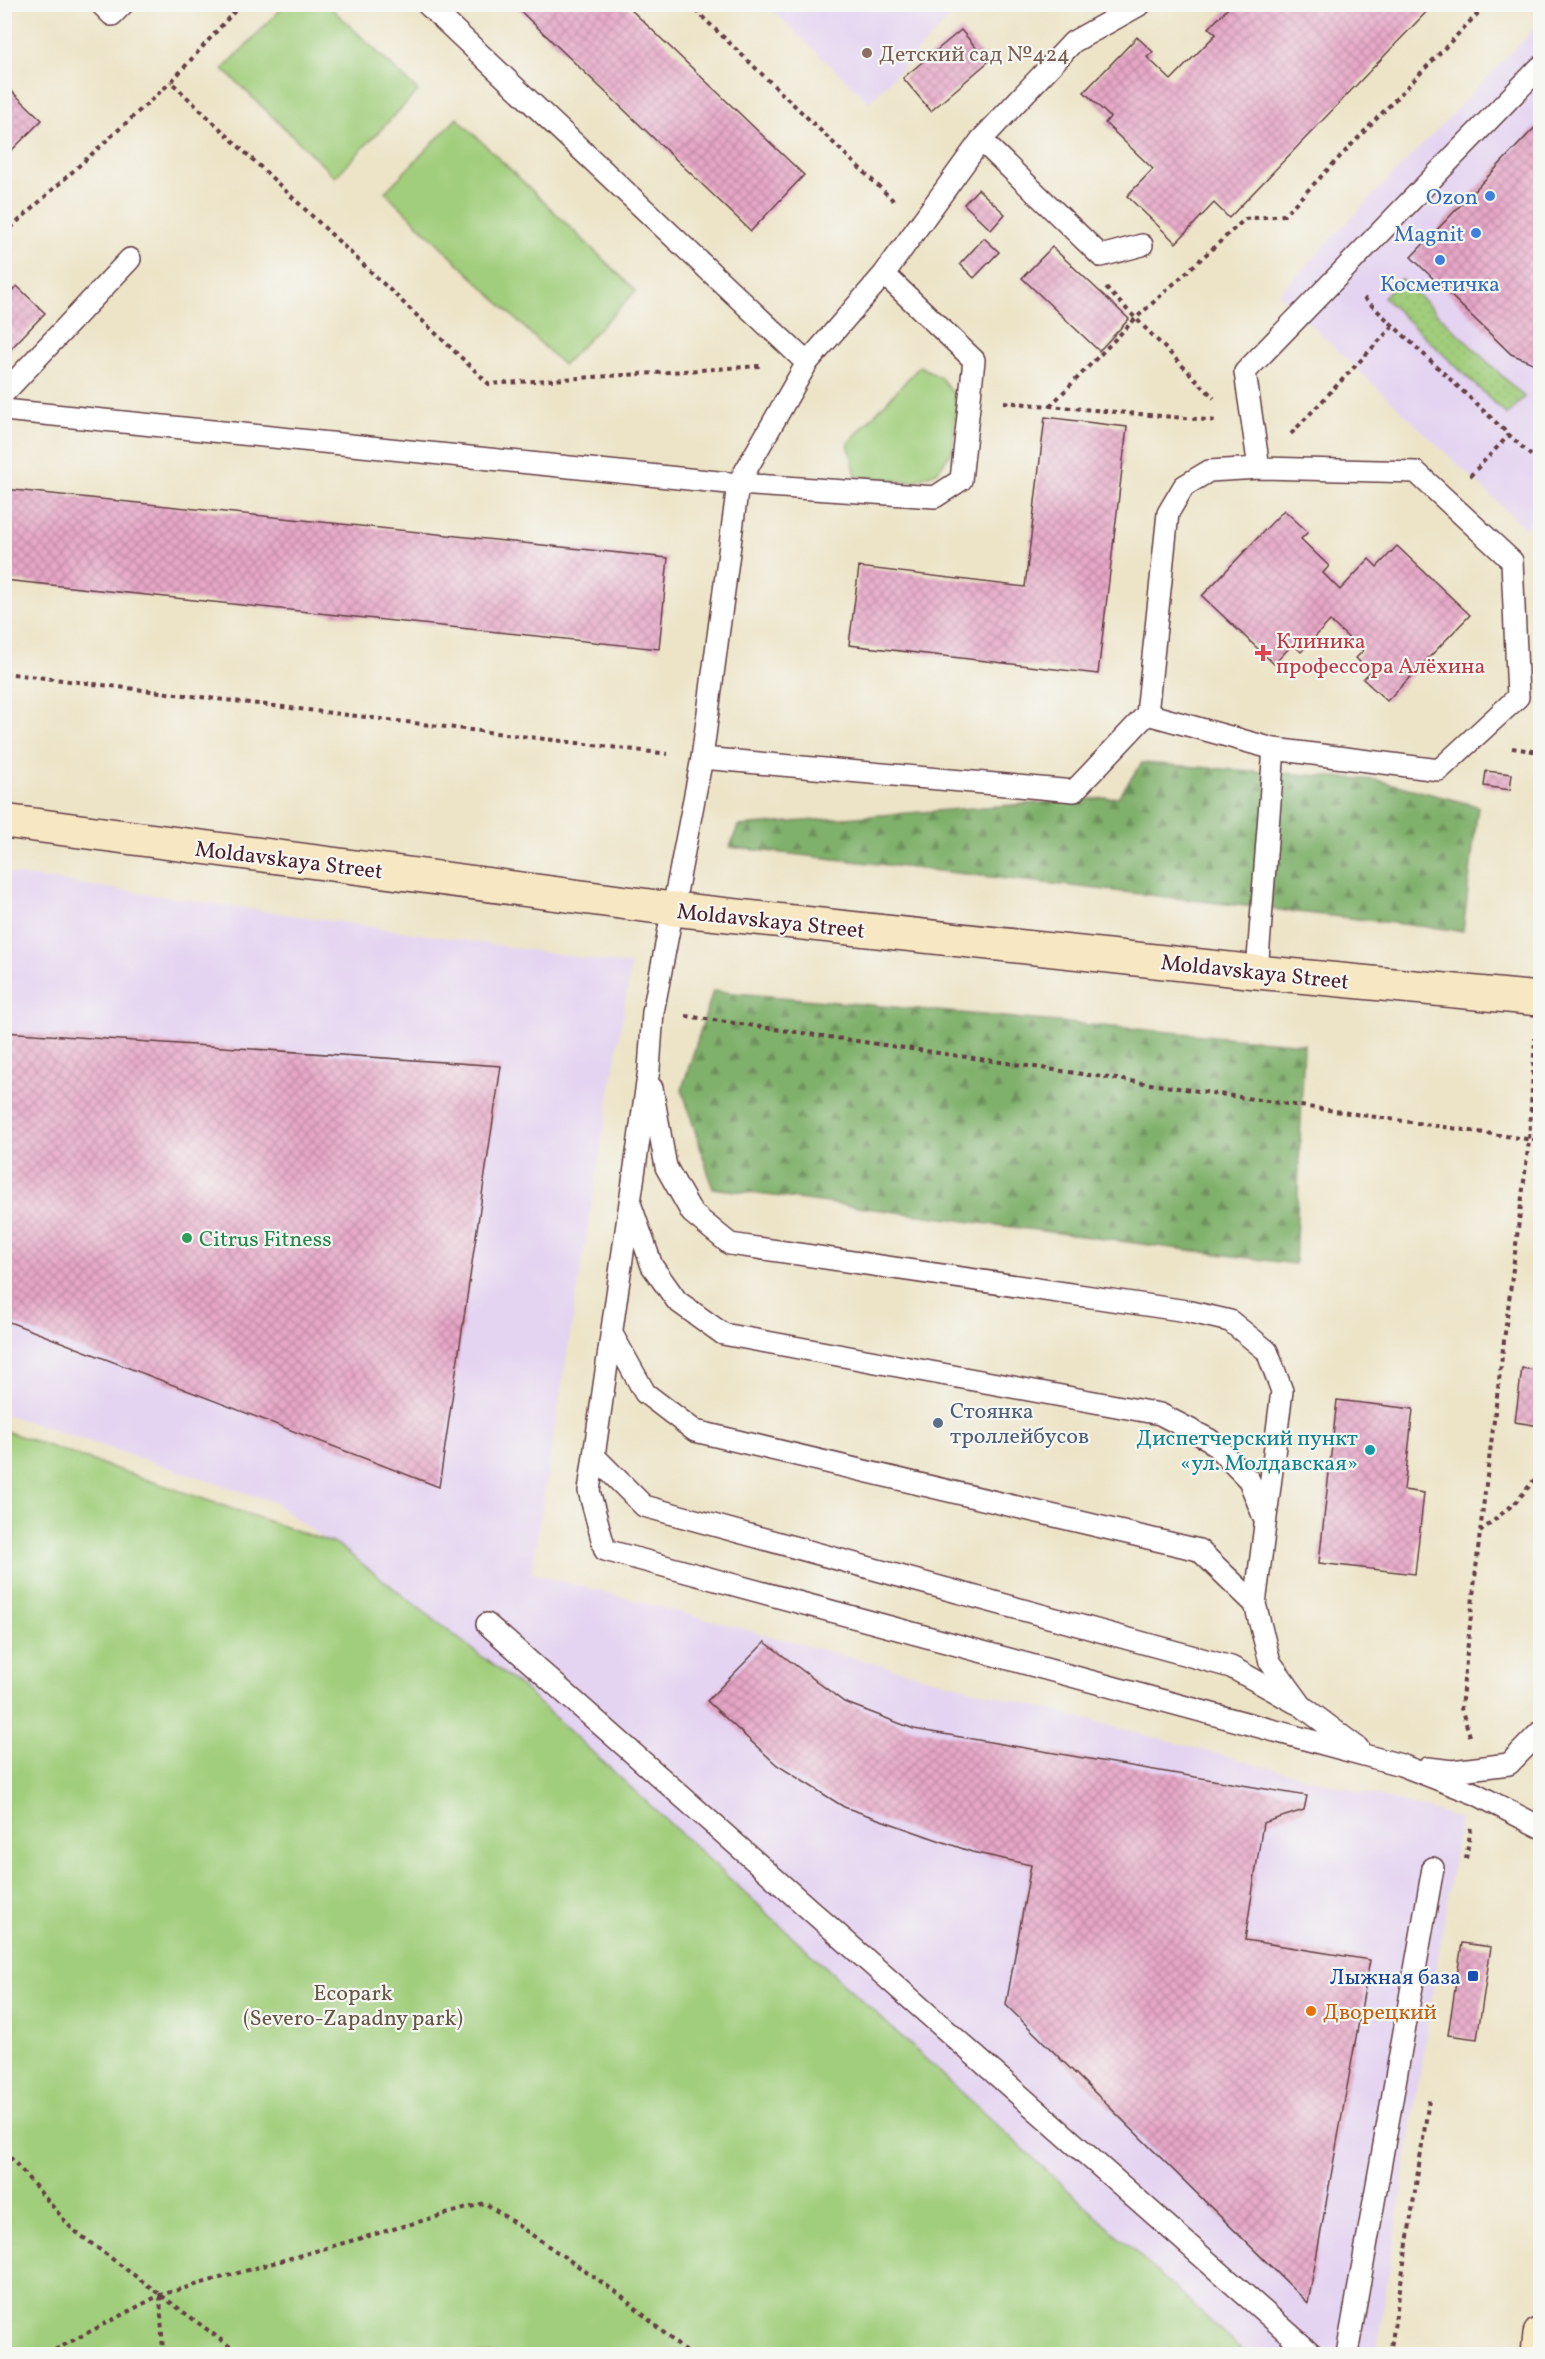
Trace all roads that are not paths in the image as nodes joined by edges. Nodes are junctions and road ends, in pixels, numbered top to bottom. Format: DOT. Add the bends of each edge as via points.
graph roads {
  1 [pos="101,4"];
  2 [pos="123,4"];
  3 [pos="427,4"];
  4 [pos="1142,4"];
  5 [pos="1540,67"];
  6 [pos="981,140"];
  7 [pos="1142,245"];
  8 [pos="130,259"];
  9 [pos="884,274"];
  10 [pos="807,363"];
  11 [pos="4,393"];
  12 [pos="4,410"];
  13 [pos="1259,468"];
  14 [pos="738,484"];
  15 [pos="1147,714"];
  16 [pos="1274,749"];
  17 [pos="702,758"];
  18 [pos="4,821"];
  19 [pos="673,909"];
  20 [pos="1257,972"];
  21 [pos="1539,999"];
  22 [pos="649,1069"];
  23 [pos="630,1201"];
  24 [pos="612,1334"];
  25 [pos="594,1456"];
  26 [pos="1265,1522"];
  27 [pos="1255,1604"];
  28 [pos="487,1624"];
  29 [pos="1302,1706"];
  30 [pos="1540,1732"];
  31 [pos="1401,1765"];
  32 [pos="1540,1827"];
  33 [pos="1433,1868"];
  34 [pos="1540,2334"];
  35 [pos="1312,2355"];
  36 [pos="1347,2355"];
  37 [pos="1538,2355"];
  1 -- 2 [label="lane" via="112,15"];
  3 -- 10 [label="lane"];
  4 -- 6 [label="lane" via="1073,42"];
  5 -- 13 [label="lane" via="1245,372 1247,430"];
  6 -- 7 [label="lane" via="1101,256"];
  6 -- 9 [label="lane"];
  8 -- 11 [label="lane"];
  9 -- 10 [label="lane"];
  9 -- 14 [label="lane" via="974,360 961,480 934,497"];
  10 -- 14 [label="lane"];
  12 -- 14 [label="lane"];
  13 -- 15 [label="lane" via="1209,471 1184,486 1168,513"];
  13 -- 16 [label="lane" via="1416,472 1512,561 1518,697 1439,770"];
  14 -- 17 [label="lane"];
  15 -- 16 [label="lane"];
  15 -- 17 [label="lane" via="1074,791"];
  16 -- 20 [label="lane"];
  17 -- 19 [label="lane"];
  18 -- 19 [label="street, Moldavskaya Street"];
  19 -- 20 [label="street, Moldavskaya Street"];
  19 -- 22 [label="lane" via="653,1012"];
  20 -- 21 [label="street, Moldavskaya Street"];
  22 -- 23 [label="lane"];
  22 -- 26 [label="lane" via="666,1167 692,1213 730,1244 1187,1311 1230,1321 1267,1351 1282,1391"];
  23 -- 24 [label="lane"];
  23 -- 26 [label="lane" via="652,1266 677,1301 723,1334 1160,1414 1210,1440 1250,1480"];
  24 -- 25 [label="lane"];
  24 -- 27 [label="lane" via="645,1393 695,1431 1199,1550"];
  25 -- 29 [label="lane" via="644,1506 1231,1667"];
  25 -- 31 [label="lane" via="589,1491 605,1550"];
  26 -- 27 [label="lane"];
  27 -- 29 [label="lane" via="1269,1662"];
  28 -- 35 [label="lane"];
  29 -- 31 [label="lane" via="1352,1746"];
  30 -- 31 [label="lane" via="1509,1764 1452,1771"];
  31 -- 32 [label="lane" via="1476,1794"];
  33 -- 36 [label="lane"];
  34 -- 37 [label="street"];
}
